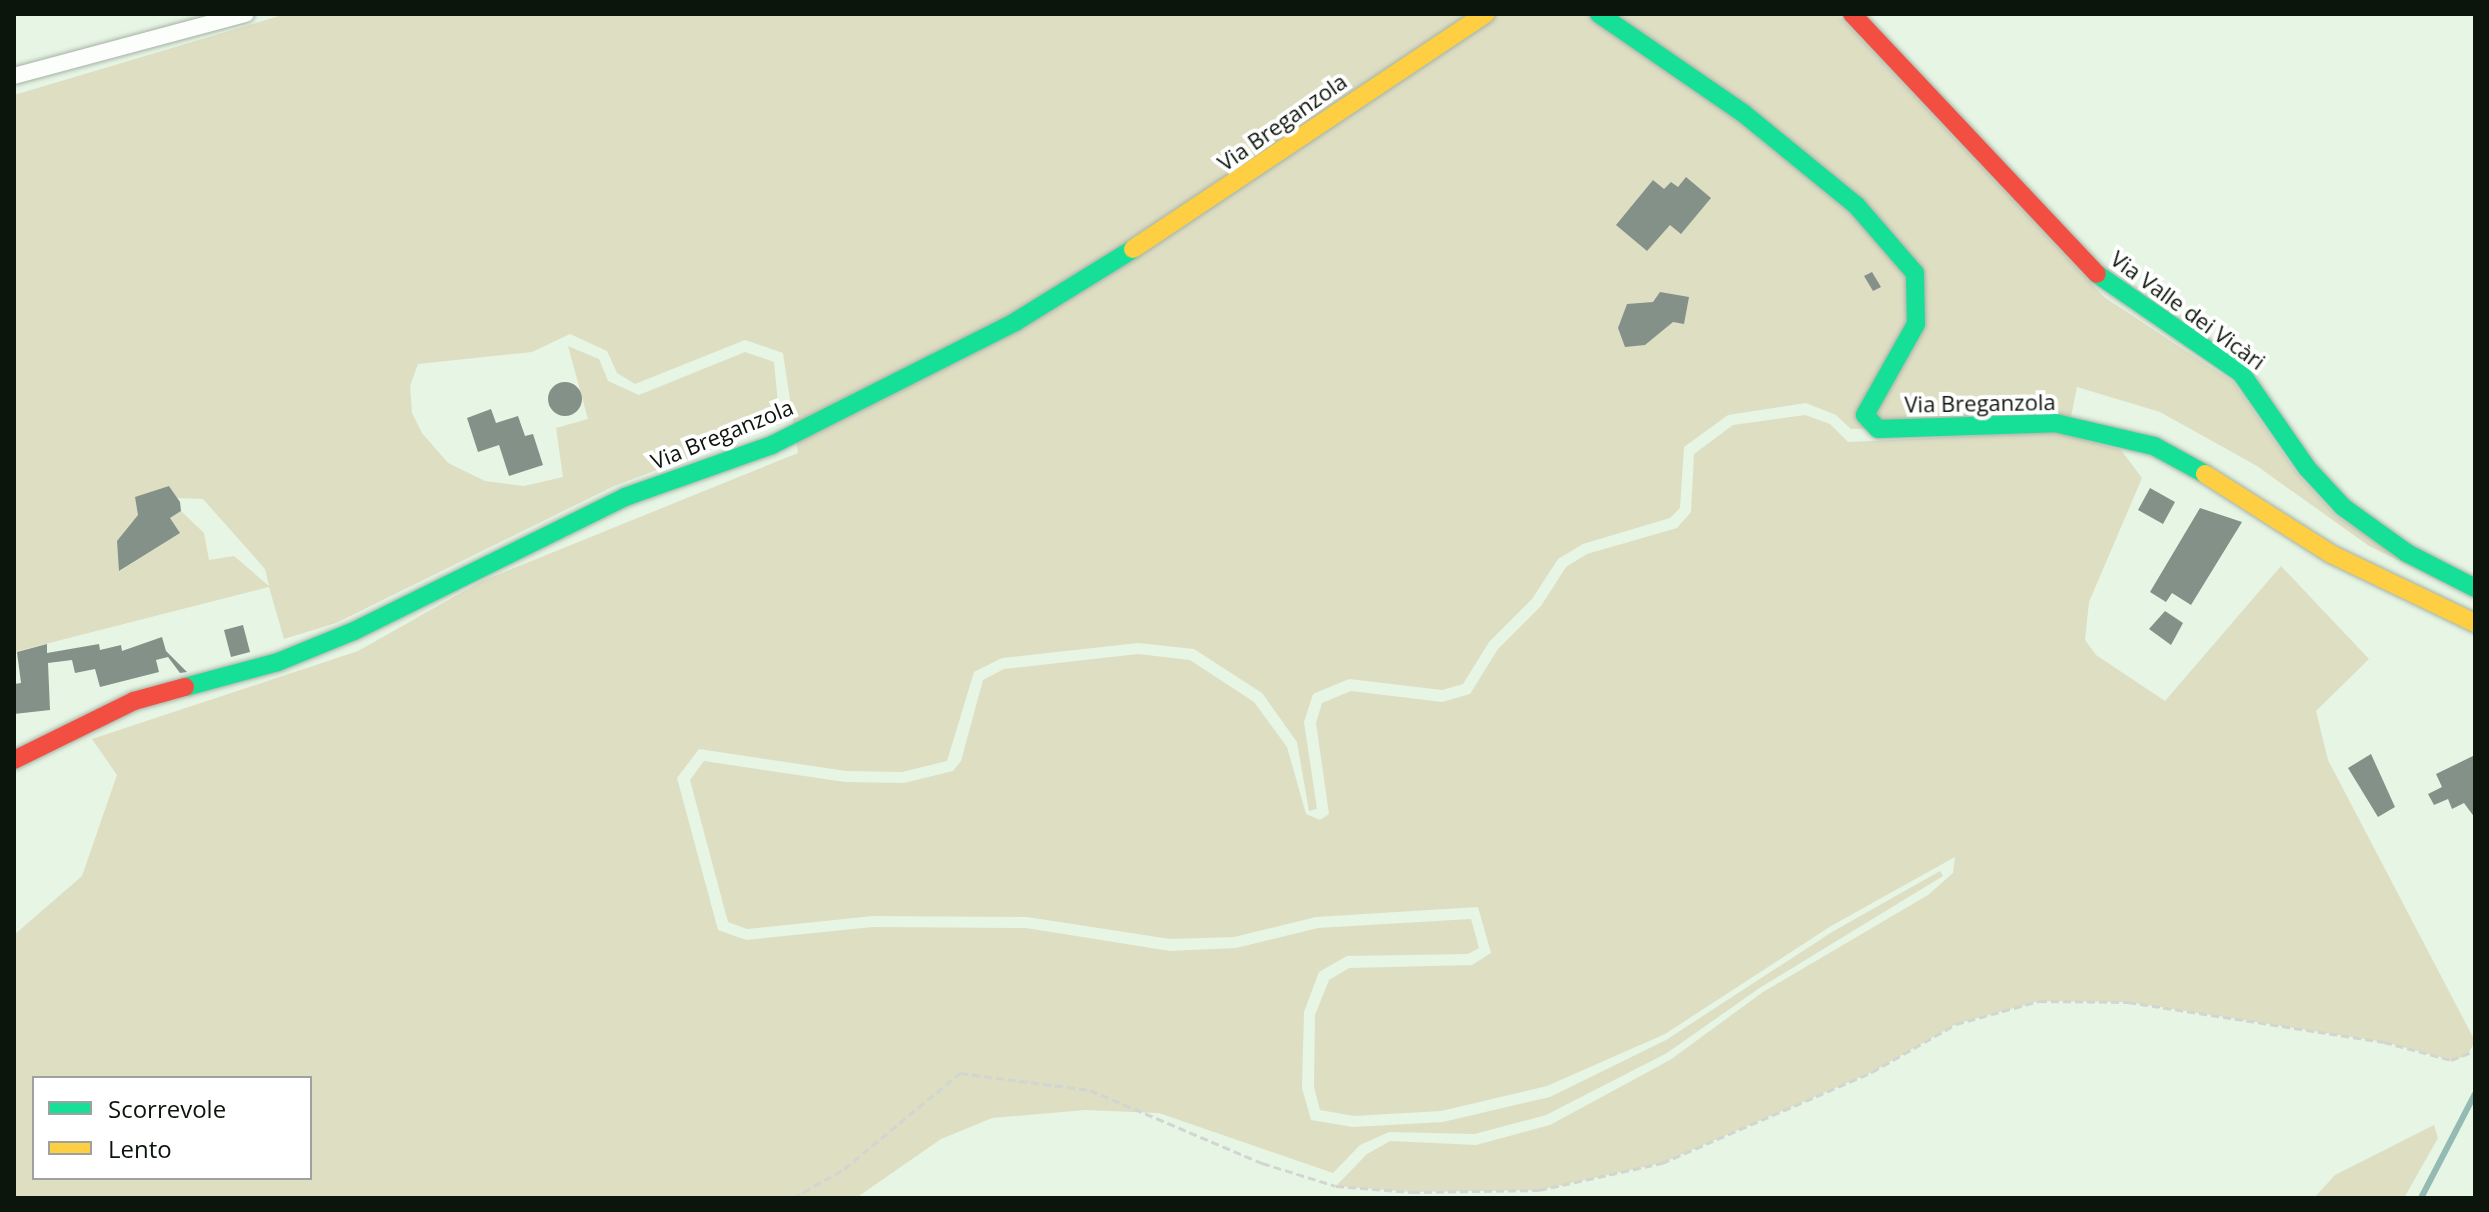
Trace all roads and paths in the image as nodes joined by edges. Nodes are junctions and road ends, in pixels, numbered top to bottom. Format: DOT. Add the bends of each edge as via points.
graph roads {
  1 [pos="246,14"];
  2 [pos="1486,14"];
  3 [pos="1599,14"];
  4 [pos="1852,14"];
  5 [pos="14,76"];
  6 [pos="2475,588"];
  7 [pos="2475,623"];
  8 [pos="14,760"];
  9 [pos="2475,1051"];
  10 [pos="793,1198"];
  1 -- 5 [label="street"];
  2 -- 8 [label="street, Via Breganzola" via="1248,177 1015,322 772,445 625,497 354,631 278,662 134,701"];
  3 -- 7 [label="street, Via Breganzola" via="1743,113 1845,196 1886,234 1915,273 1916,324 1865,415 1878,429 2055,423 2154,446 2258,504 2331,554"];
  4 -- 6 [label="street, Via Valle dei Vicàri" via="2111,289 2241,373 2262,395 2307,468 2343,507 2407,553"];
  9 -- 10 [label="path" via="2451,1060 2384,1042 2128,1002 2039,1001 1956,1024 1872,1072 1682,1157 1583,1184 1444,1192 1336,1186 1262,1163 1090,1090 960,1073 844,1169"];
}
